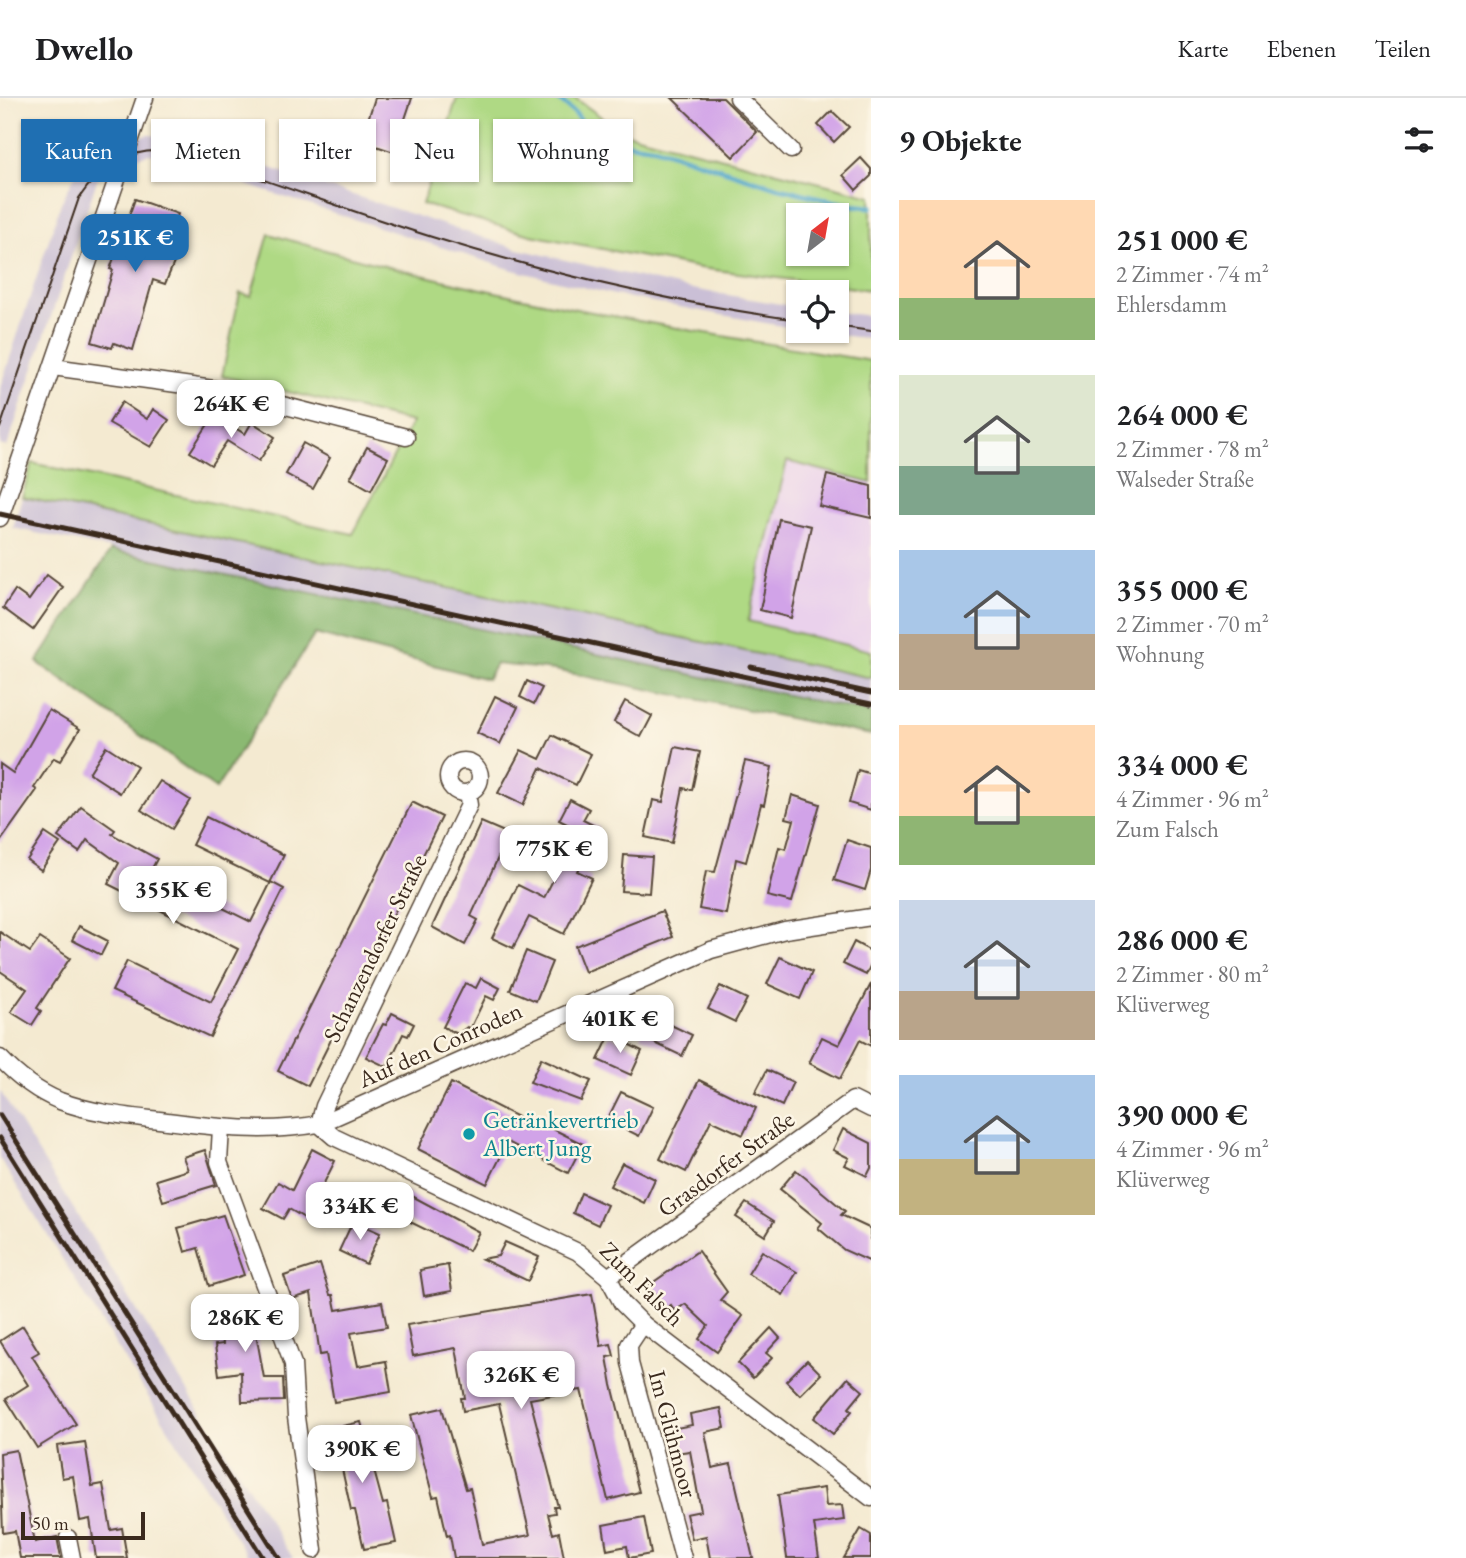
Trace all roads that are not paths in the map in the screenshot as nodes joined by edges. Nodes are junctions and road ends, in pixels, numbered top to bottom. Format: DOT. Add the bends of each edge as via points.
graph roads {
  1 [pos="145,98"];
  2 [pos="738,98"];
  3 [pos="791,150"];
  4 [pos="54,367"];
  5 [pos="406,437"];
  6 [pos="0,518"];
  7 [pos="467,793"];
  8 [pos="871,917"];
  9 [pos="0,1058"];
  10 [pos="871,1109"];
  11 [pos="318,1124"];
  12 [pos="221,1128"];
  13 [pos="608,1277"];
  14 [pos="643,1324"];
  15 [pos="871,1498"];
  16 [pos="68,1538"];
  17 [pos="314,1550"];
  18 [pos="72,1558"];
  19 [pos="683,1558"];
  1 -- 4 [label="street"];
  2 -- 3 [label="street"];
  4 -- 5 [label="street" via="228,391"];
  4 -- 6 [label="street"];
  7 -- 11 [label="street, Schanzendorfer Straße" via="469,804"];
  8 -- 11 [label="street, Auf den Conroden" via="785,930 711,950"];
  9 -- 12 [label="street, Auf den Conroden" via="28,1084 98,1113"];
  10 -- 13 [label="street, Grasdorfer Straße" via="853,1100"];
  11 -- 12 [label="street, Auf den Conroden" via="281,1130"];
  11 -- 13 [label="street, Zum Falsch" via="334,1137 578,1252"];
  12 -- 17 [label="street" via="219,1162 293,1364"];
  13 -- 14 [label="street, Zum Falsch" via="622,1303"];
  14 -- 15 [label="street, Zum Falsch"];
  14 -- 19 [label="street, Im Glühmoor" via="629,1345 630,1363"];
  16 -- 18 [label="street"];
}
